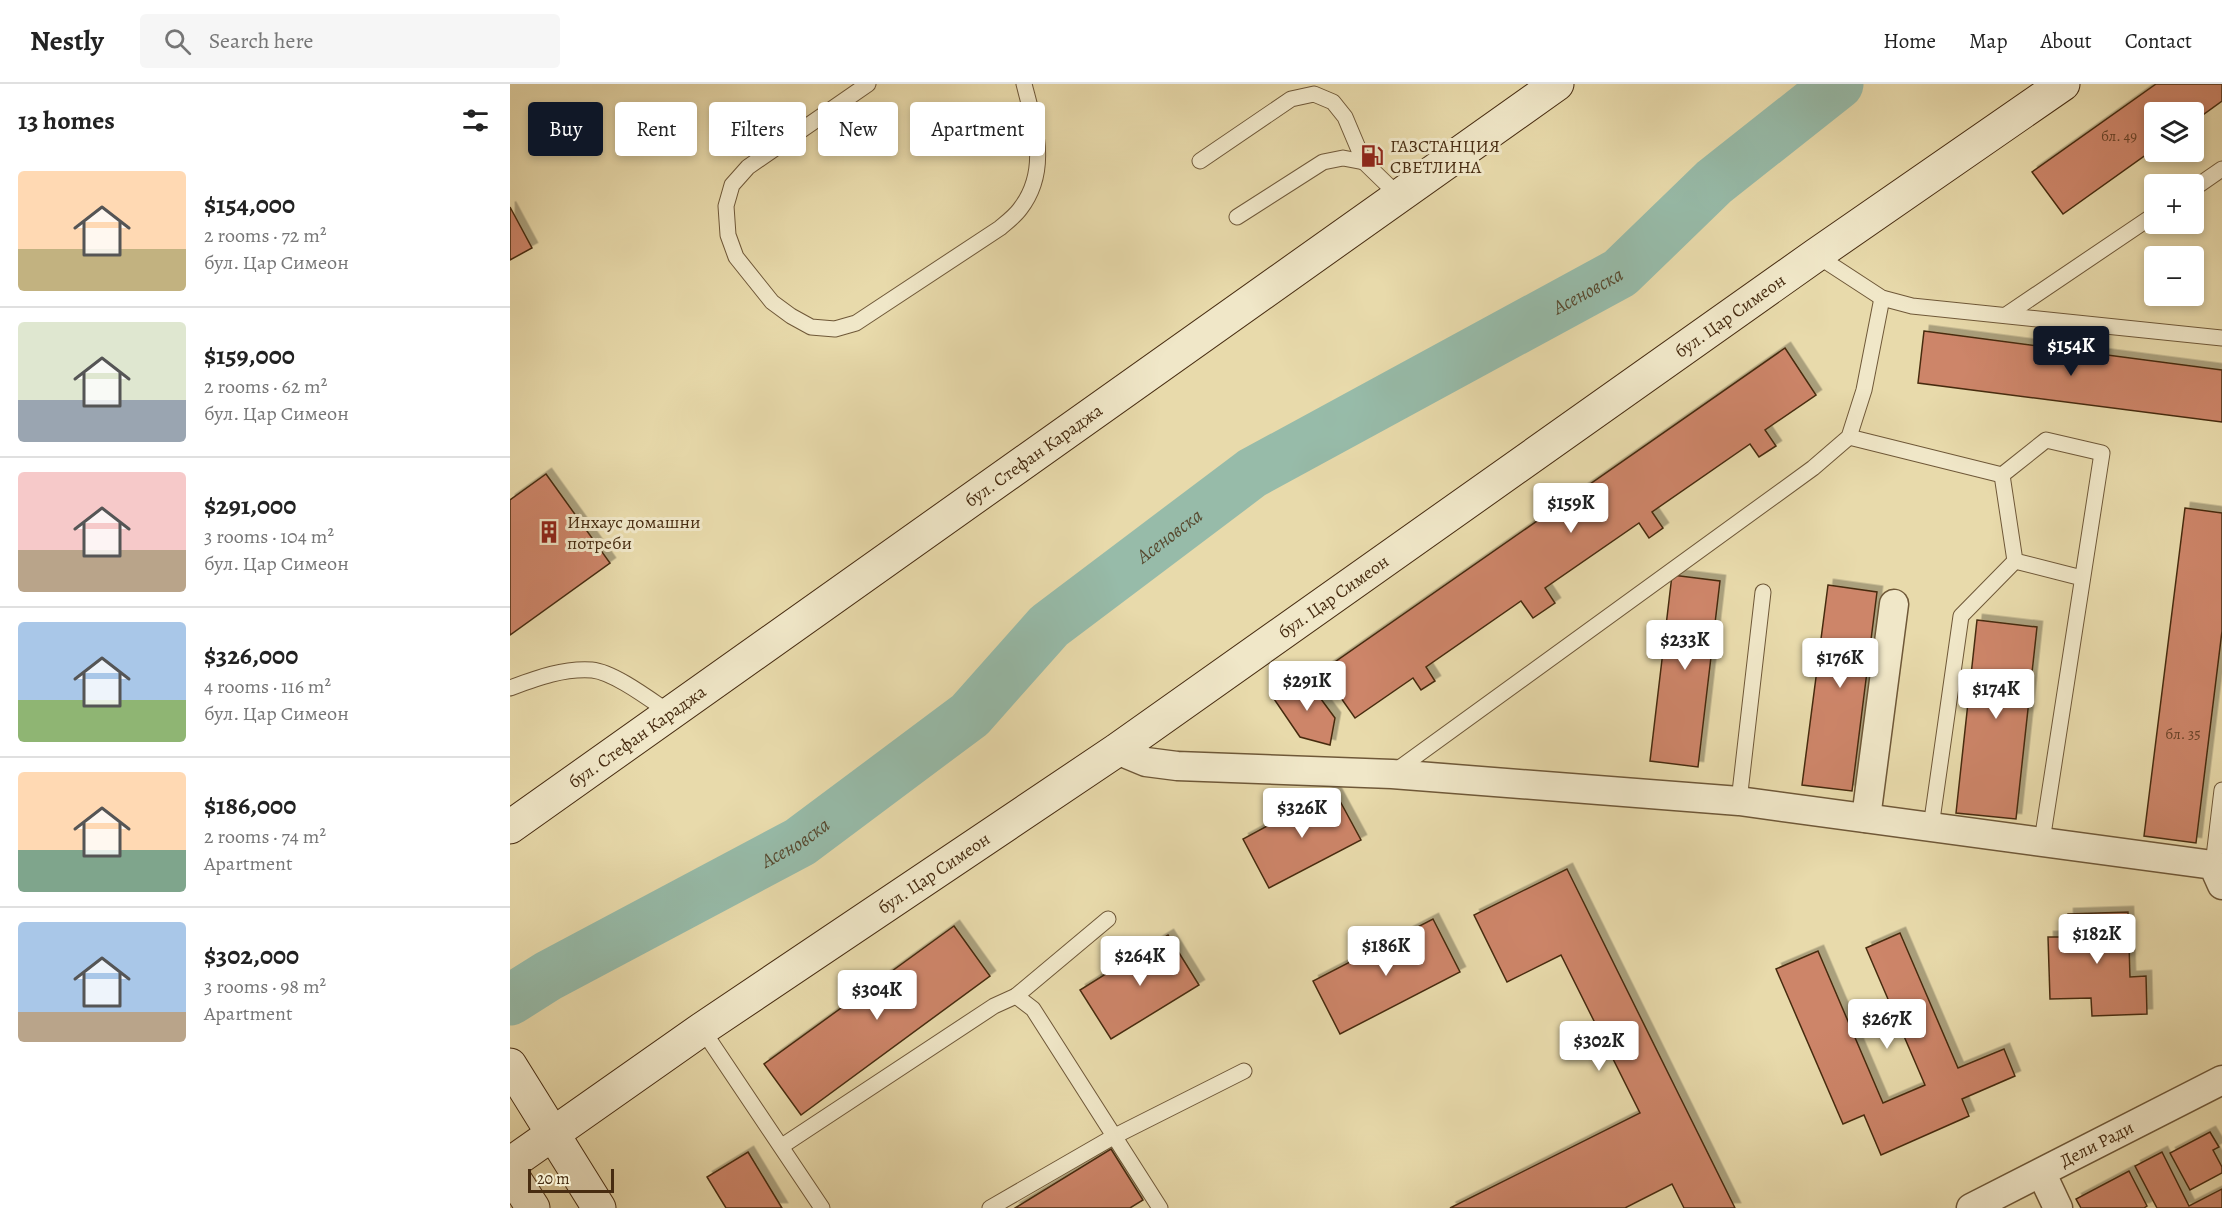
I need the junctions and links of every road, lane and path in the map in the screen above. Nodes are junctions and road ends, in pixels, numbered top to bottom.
1 (868, 84) edge
2 (1024, 84) edge
3 (1557, 84) edge
4 (2063, 84) edge
5 (1200, 161) dead end
6 (1364, 162) junction
7 (2222, 169) edge
8 (2204, 181) edge
9 (1399, 196) junction
10 (1237, 218) dead end
11 (2144, 222) edge
12 (1816, 255) junction
13 (1881, 298) junction
14 (2006, 315) junction
15 (2222, 338) edge
16 (1848, 437) junction
17 (2002, 475) junction
18 (2015, 561) junction
19 (2082, 578) junction
20 (1763, 592) dead end
21 (1894, 604) dead end
22 (510, 688) edge
23 (670, 714) junction
24 (1117, 750) junction
25 (1392, 774) junction
26 (2222, 790) edge
27 (1739, 801) junction
28 (1866, 818) junction
29 (510, 827) edge
30 (1931, 827) junction
31 (2042, 841) junction
32 (2217, 875) edge
33 (1108, 920) dead end
34 (1016, 996) junction
35 (702, 1029) junction
36 (510, 1065) edge
37 (1244, 1071) dead end
38 (2222, 1080) edge
39 (553, 1134) junction
40 (1113, 1137) junction
41 (782, 1146) junction
42 (510, 1164) edge
43 (510, 1172) edge
44 (2042, 1174) junction
45 (533, 1208) edge
46 (599, 1208) edge
47 (822, 1208) edge
48 (990, 1208) edge
49 (1160, 1208) edge
50 (1971, 1208) edge
51 (2058, 1208) edge

1 - 2 lane
3 - 9 main road, бул. Стефан Караджа
4 - 12 main road, бул. Цар Симеон
5 - 6 lane
6 - 9 lane
6 - 10 lane
7 - 8 lane
9 - 23 main road, бул. Стефан Караджа
11 - 14 lane
12 - 13 lane
12 - 24 main road, бул. Цар Симеон
13 - 14 lane
13 - 16 lane
14 - 15 lane
16 - 17 lane
16 - 25 lane
17 - 18 lane
17 - 19 lane
18 - 19 lane
18 - 30 lane
19 - 31 lane
20 - 27 lane
21 - 28 street
22 - 23 lane
23 - 29 main road, бул. Стефан Караджа
24 - 25 street
24 - 35 main road, бул. Цар Симеон
25 - 27 street
26 - 32 lane
27 - 28 street
28 - 30 street
30 - 31 street
31 - 32 street
33 - 34 lane
34 - 40 lane
34 - 41 lane
35 - 39 main road, бул. Цар Симеон
35 - 41 lane
36 - 39 main road
37 - 40 lane
38 - 44 street, Дели Ради
39 - 42 main road, бул. Цар Симеон
39 - 46 main road
40 - 48 lane
40 - 49 lane
41 - 47 lane
43 - 45 main road
44 - 50 street, Дели Ради
44 - 51 street

